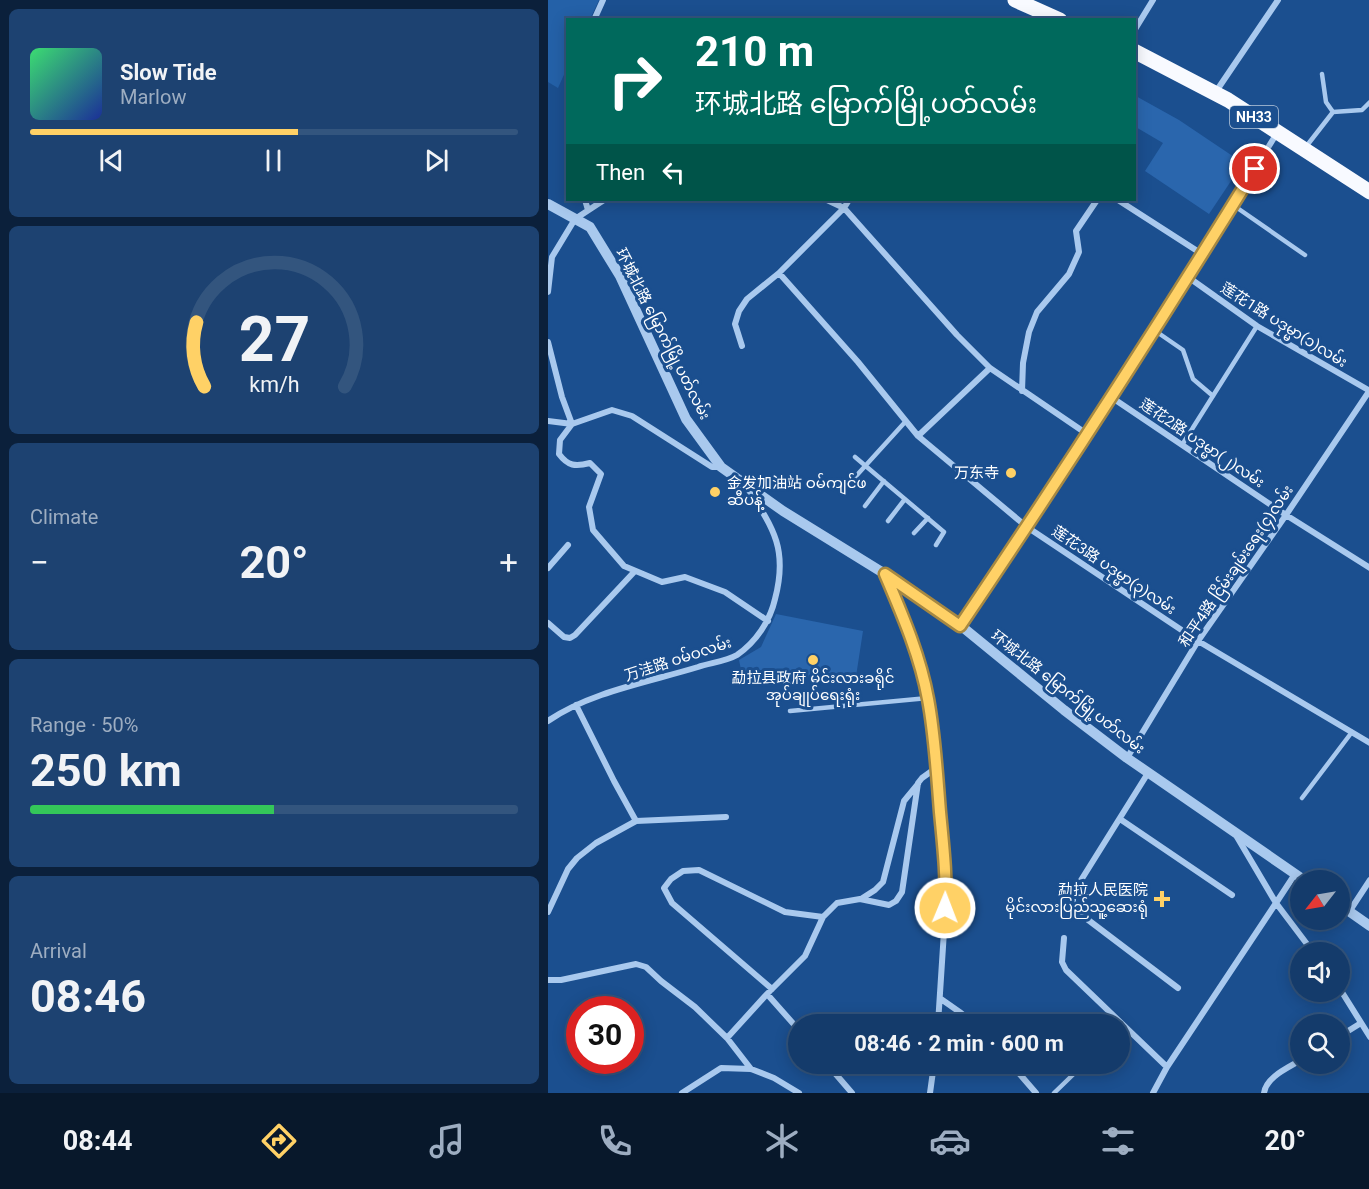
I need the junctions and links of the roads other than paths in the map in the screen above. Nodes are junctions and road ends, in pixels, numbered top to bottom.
1 (603, 0) edge
2 (1015, 0) edge
3 (1152, 0) edge
4 (1277, 0) edge
5 (595, 18) edge
6 (1056, 18) edge
7 (1136, 28) edge
8 (1136, 52) edge
9 (1322, 74) dead end
10 (1215, 93) junction
11 (1370, 102) edge
12 (1333, 112) junction
13 (1277, 133) junction
14 (1304, 150) junction
15 (1370, 192) edge
16 (585, 201) edge
17 (602, 201) edge
18 (829, 201) edge
19 (848, 201) edge
20 (1096, 201) edge
21 (1120, 201) edge
22 (548, 204) edge
23 (1233, 205) junction
24 (844, 208) junction
25 (588, 210) junction
26 (575, 219) junction
27 (1202, 254) junction
28 (1305, 255) dead end
29 (779, 273) junction
30 (1188, 277) junction
31 (548, 292) edge
32 (1258, 326) junction
33 (1154, 330) junction
34 (548, 342) edge
35 (742, 346) dead end
36 (990, 368) junction
37 (1369, 390) edge
38 (1022, 391) junction
39 (1213, 396) junction
40 (1111, 397) junction
41 (906, 421) junction
42 (548, 422) edge
43 (572, 424) junction
44 (1087, 434) junction
45 (918, 436) junction
46 (1182, 445) junction
47 (855, 457) dead end
48 (865, 465) junction
49 (721, 467) junction
50 (884, 481) junction
51 (745, 483) junction
52 (847, 486) dead end
53 (905, 499) junction
54 (865, 506) dead end
55 (1286, 515) junction
56 (928, 518) junction
57 (888, 521) dead end
58 (1027, 527) junction
59 (914, 533) dead end
60 (568, 545) dead end
61 (936, 545) dead end
62 (548, 568) edge
63 (1370, 568) edge
64 (635, 571) junction
65 (885, 574) junction
66 (768, 621) junction
67 (548, 623) edge
68 (960, 626) junction
69 (1198, 641) junction
70 (928, 698) junction
71 (576, 705) junction
72 (790, 711) dead end
73 (548, 721) edge
74 (1352, 732) junction
75 (1370, 743) edge
76 (1127, 758) junction
77 (936, 768) junction
78 (1148, 773) junction
79 (918, 783) junction
80 (1302, 798) dead end
81 (726, 817) dead end
82 (1120, 819) junction
83 (636, 821) junction
84 (1235, 833) junction
85 (1290, 871) edge
86 (1370, 880) edge
87 (1290, 887) edge
88 (1232, 895) dead end
89 (860, 899) junction
90 (1350, 902) edge
91 (1276, 903) junction
92 (548, 912) edge
93 (1350, 912) edge
94 (823, 917) junction
95 (1370, 926) edge
96 (1064, 938) dead end
97 (1305, 942) edge
98 (548, 980) edge
99 (1178, 988) dead end
100 (770, 991) junction
101 (941, 999) junction
102 (1348, 1002) edge
103 (939, 1014) edge
104 (962, 1014) edge
105 (788, 1015) edge
106 (1361, 1023) junction
107 (1350, 1030) edge
108 (1370, 1037) edge
109 (728, 1038) junction
110 (1167, 1067) junction
111 (1290, 1067) edge
112 (751, 1069) junction
113 (836, 1074) edge
114 (933, 1074) edge
115 (1020, 1074) edge
116 (1074, 1074) edge
117 (682, 1093) edge
118 (798, 1093) edge
119 (852, 1093) edge
120 (930, 1093) edge
121 (1036, 1093) edge
122 (1054, 1093) edge
123 (1153, 1093) edge
124 (1264, 1093) edge

1 - 5 street
2 - 6 highway
3 - 7 street
4 - 10 street
8 - 10 highway, NH33
9 - 12 lane
10 - 13 highway, NH33
11 - 12 lane
12 - 14 lane
13 - 14 highway, NH33
13 - 23 street
14 - 15 highway, NH33
16 - 25 street
17 - 25 street
18 - 24 street
19 - 24 street
20 - 38 street
21 - 27 street
22 - 26 street, 环城北路 မြောက်မြို့ပတ်လမ်း
23 - 27 street
23 - 28 lane
24 - 29 street
24 - 36 street
25 - 26 street
26 - 31 street
26 - 49 street, 环城北路 မြောက်မြို့ပတ်လမ်း
27 - 30 street
29 - 35 street
29 - 41 street, 莲花3路 ပဒုမ္မာ(၃)လမ်း
30 - 32 street, 莲花1路 ပဒုမ္မာ(၁)လမ်း
30 - 33 street
32 - 37 street, 莲花1路 ပဒုမ္မာ(၁)လမ်း
32 - 39 lane
33 - 39 lane
33 - 40 street
34 - 43 street
36 - 38 street
36 - 45 street
37 - 55 street, 和平4路 ငြိမ်းချမ်းရေး(၄)လမ်း
38 - 44 street
39 - 46 lane
40 - 44 street
40 - 46 street, 莲花2路 ပဒုမ္မာ(၂)လမ်း
41 - 45 street, 莲花3路 ပဒုမ္မာ(၃)လမ်း
41 - 48 lane
42 - 43 street
43 - 49 street
43 - 64 street
44 - 58 street
45 - 58 street, 莲花3路 ပဒုမ္မာ(၃)လမ်း
46 - 55 street, 莲花2路 ပဒုမ္မာ(၂)လမ်း
47 - 48 lane
48 - 50 lane
48 - 52 lane
49 - 51 street, 环城北路 မြောက်မြို့ပတ်လမ်း
50 - 53 lane
50 - 54 lane
51 - 65 street, 环城北路 မြောက်မြို့ပတ်လမ်း
51 - 66 street, 万洼路 ဝမ်ဝလမ်း
53 - 56 lane
53 - 57 lane
55 - 63 street, 莲花2路 ပဒုမ္မာ(၂)လမ်း
55 - 69 street, 和平4路 ငြိမ်းချမ်းရေး(၄)လမ်း
56 - 59 lane
56 - 61 lane
58 - 68 street
58 - 69 street, 莲花3路 ပဒုမ္မာ(၃)လမ်း
60 - 62 street
64 - 66 street
64 - 67 street
65 - 68 street, 环城北路 မြောက်မြို့ပတ်လမ်း
65 - 70 street
66 - 71 street, 万洼路 ဝမ်ဝလမ်း
68 - 76 street, 环城北路 မြောက်မြို့ပတ်လမ်း
69 - 74 street, 莲花3路 ပဒုမ္မာ(၃)လမ်း
69 - 76 street, 和平4路 ငြိမ်းချမ်းရေး(၄)လမ်း
70 - 72 lane
70 - 77 street
71 - 73 street, 万洼路 ဝမ်ဝလမ်း
71 - 83 street
74 - 75 street, 莲花3路 ပဒုမ္မာ(၃)လမ်း
74 - 80 lane
76 - 78 street, 环城北路 မြောက်မြို့ပတ်လမ်း
77 - 79 street
77 - 101 street
78 - 82 street
78 - 84 street, 环城北路 မြောက်မြို့ပတ်လမ်း
79 - 89 street
79 - 89 street
81 - 83 street
82 - 88 street
82 - 99 street
83 - 92 street
84 - 85 street, 环城北路 မြောက်မြို့ပတ်လမ်း
84 - 91 street
86 - 90 street
87 - 91 street
89 - 94 street
91 - 97 street
91 - 110 street
93 - 95 street
94 - 100 street
94 - 100 street
96 - 110 street
98 - 109 street
100 - 105 street
100 - 109 street
101 - 103 street
101 - 104 street
102 - 106 street
106 - 107 street
106 - 108 street
109 - 112 street
110 - 123 street
111 - 124 street
112 - 117 street
112 - 118 street
113 - 119 street
114 - 120 street
115 - 121 street
116 - 122 lane

